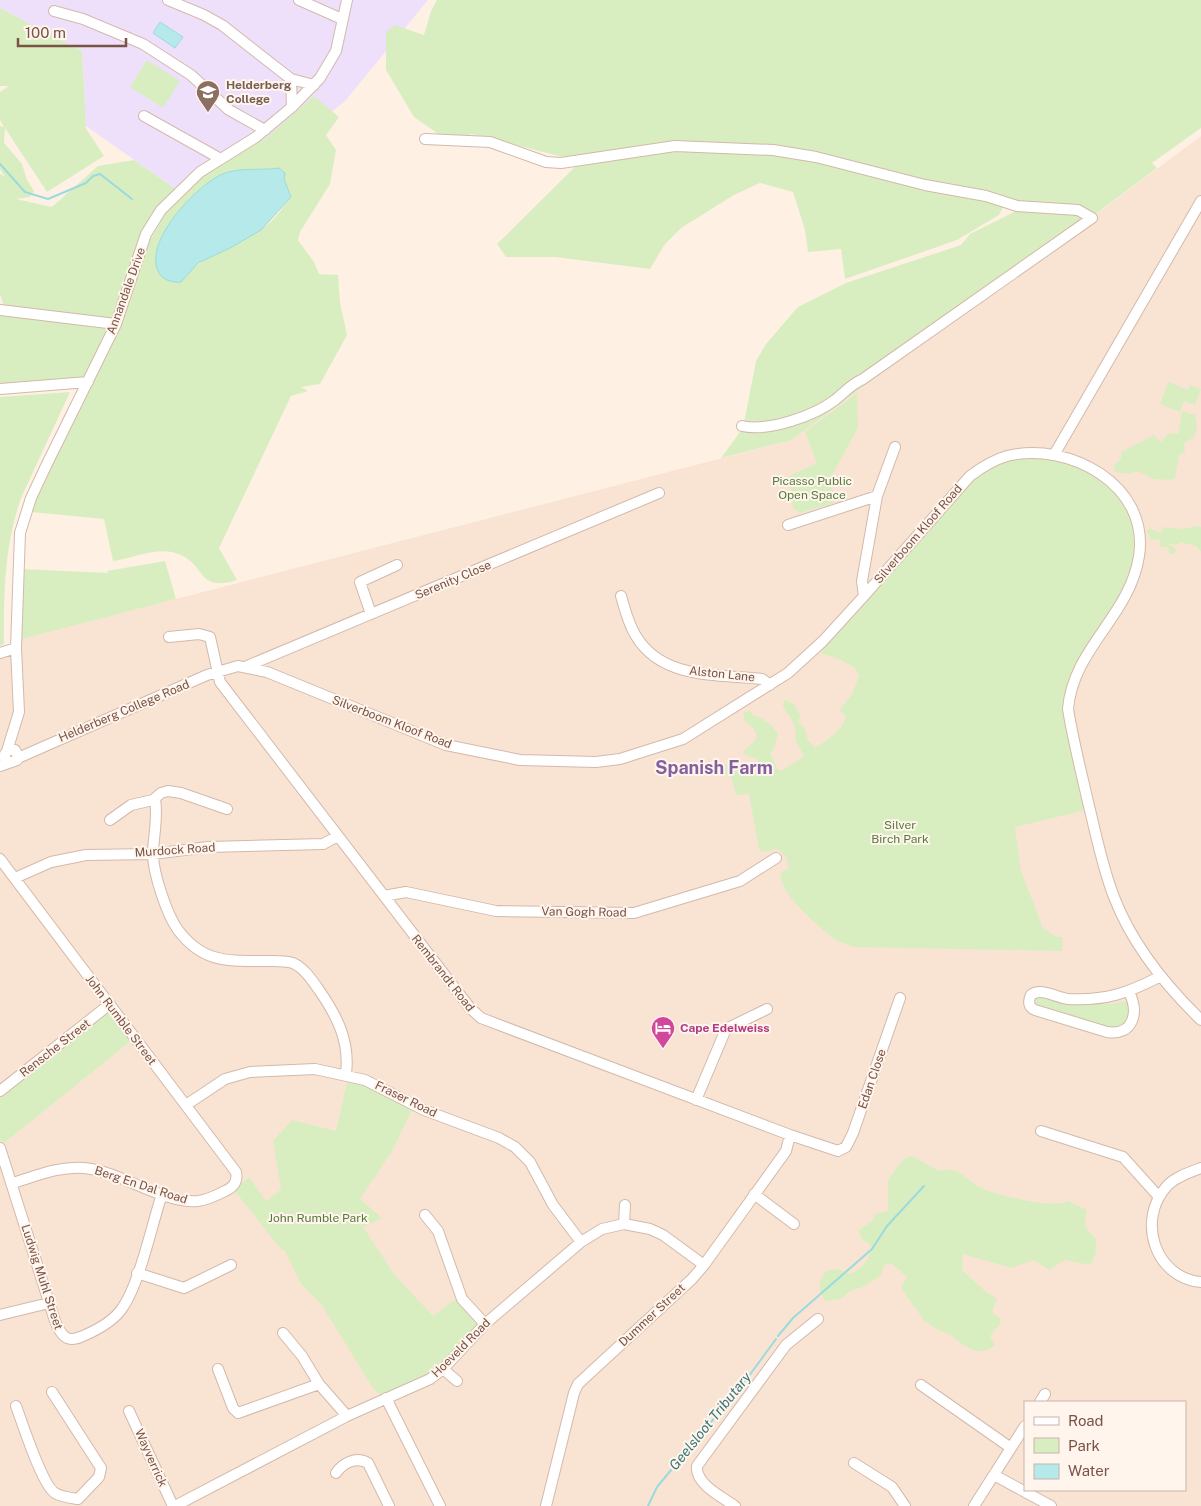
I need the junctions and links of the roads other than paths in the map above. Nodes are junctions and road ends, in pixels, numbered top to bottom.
1 (168, 0) edge
2 (298, 0) edge
3 (348, 0) edge
4 (54, 11) dead end
5 (342, 20) junction
6 (291, 79) junction
7 (314, 85) junction
8 (292, 106) junction
9 (144, 116) dead end
10 (265, 130) junction
11 (425, 140) dead end
12 (219, 158) junction
13 (1201, 201) edge
14 (0, 298) edge
15 (2, 310) edge
16 (116, 324) junction
17 (88, 382) junction
18 (0, 389) edge
19 (742, 426) dead end
20 (895, 447) dead end
21 (1054, 456) junction
22 (659, 493) dead end
23 (877, 496) junction
24 (788, 525) dead end
25 (397, 565) dead end
26 (621, 596) dead end
27 (864, 596) junction
28 (371, 614) junction
29 (169, 637) dead end
30 (16, 648) junction
31 (0, 653) edge
32 (246, 667) junction
33 (217, 672) junction
34 (770, 686) junction
35 (8, 757) edge
36 (150, 800) junction
37 (227, 809) dead end
38 (110, 820) dead end
39 (338, 836) junction
40 (153, 854) junction
41 (776, 858) dead end
42 (0, 859) edge
43 (14, 878) junction
44 (384, 896) junction
45 (1161, 976) junction
46 (1129, 992) junction
47 (900, 998) dead end
48 (110, 1004) junction
49 (767, 1009) dead end
50 (1201, 1020) edge
51 (346, 1074) junction
52 (0, 1090) edge
53 (696, 1100) junction
54 (186, 1105) junction
55 (1041, 1131) dead end
56 (790, 1135) junction
57 (0, 1148) edge
58 (836, 1151) joint
59 (1201, 1168) edge
60 (236, 1182) joint
61 (13, 1183) junction
62 (162, 1194) junction
63 (754, 1194) junction
64 (1159, 1196) junction
65 (625, 1205) dead end
66 (425, 1215) dead end
67 (624, 1224) junction
68 (794, 1224) dead end
69 (581, 1242) junction
70 (231, 1265) dead end
71 (704, 1265) junction
72 (137, 1274) junction
73 (1201, 1282) edge
74 (49, 1303) junction
75 (0, 1315) edge
76 (818, 1319) dead end
77 (485, 1324) junction
78 (283, 1333) dead end
79 (443, 1369) junction
80 (218, 1370) dead end
81 (457, 1381) dead end
82 (319, 1384) junction
83 (922, 1385) dead end
84 (52, 1392) dead end
85 (386, 1398) junction
86 (16, 1406) dead end
87 (129, 1411) dead end
88 (348, 1416) junction
89 (1024, 1428) edge
90 (1011, 1448) junction
91 (854, 1463) dead end
92 (336, 1474) dead end
93 (994, 1475) junction
94 (79, 1503) edge
95 (174, 1506) edge
96 (389, 1506) edge
97 (440, 1506) edge
98 (546, 1506) edge
99 (735, 1506) edge
100 (905, 1506) edge
101 (974, 1506) edge
102 (1051, 1506) edge

1 - 6 street
2 - 5 street
3 - 5 street, Annandale Drive
4 - 10 street
5 - 7 street, Annandale Drive
6 - 7 street
6 - 8 street
7 - 8 street, Annandale Drive
8 - 10 street, Annandale Drive
9 - 12 street
10 - 12 street, Annandale Drive
11 - 19 street
12 - 16 street, Annandale Drive
13 - 21 street
14 - 15 street
15 - 16 street
16 - 17 street, Annandale Drive
17 - 18 street
17 - 30 street, Annandale Drive
20 - 23 street
21 - 27 street, Silverboom Kloof Road
21 - 45 street, Silverboom Kloof Road
22 - 28 street, Serenity Close
23 - 24 street
23 - 27 street
25 - 28 street
26 - 34 street, Alston Lane
27 - 34 street, Silverboom Kloof Road
28 - 32 street, Serenity Close
29 - 33 street, Rembrandt Road
30 - 31 street
30 - 35 street, Annandale Drive
32 - 33 street, Silverboom Kloof Road
32 - 34 street, Silverboom Kloof Road
33 - 35 street, Helderberg College Road
33 - 39 street, Rembrandt Road
36 - 37 street
36 - 38 street
36 - 40 street
39 - 40 street, Murdock Road
39 - 44 street, Rembrandt Road
40 - 43 street, Murdock Road
40 - 51 street
41 - 44 street, Van Gogh Road
42 - 43 street, John Rumble Street
43 - 48 street, John Rumble Street
44 - 53 street, Rembrandt Road
45 - 46 street
45 - 50 street, Silverboom Kloof Road
46 - 46 street
47 - 58 street, Edan Close
48 - 52 street, Rensche Street
48 - 54 street, John Rumble Street
49 - 53 street
51 - 54 street, Fraser Road
51 - 69 street, Fraser Road
53 - 56 street, Rembrandt Road
54 - 60 street, John Rumble Street
55 - 64 street
56 - 58 street, Rembrandt Road
56 - 63 street, Dummer Street
57 - 61 street, Ludwig Muhl Street
59 - 64 street
60 - 62 street, Berg En Dal Road
61 - 62 street, Berg En Dal Road
61 - 74 street, Ludwig Muhl Street
62 - 72 street, Ludwig Muhl Street
63 - 68 street
63 - 71 street, Dummer Street
64 - 73 street
65 - 67 street
66 - 77 street
67 - 69 street, Hoeveld Road
67 - 71 street, Hoeveld Road
69 - 77 street, Hoeveld Road
70 - 72 street
71 - 98 street, Dummer Street
72 - 74 street, Ludwig Muhl Street
74 - 75 street
76 - 99 street
77 - 79 street, Hoeveld Road
78 - 82 street
79 - 81 street
79 - 85 street, Hoeveld Road
80 - 82 street
82 - 88 street
83 - 90 street
84 - 94 street
85 - 88 street, Hoeveld Road
85 - 97 street
86 - 94 street
87 - 95 street, Wayverrick
88 - 95 street, Hoeveld Road
89 - 90 street
90 - 93 street
91 - 100 street
92 - 96 street
93 - 101 street
93 - 102 street

